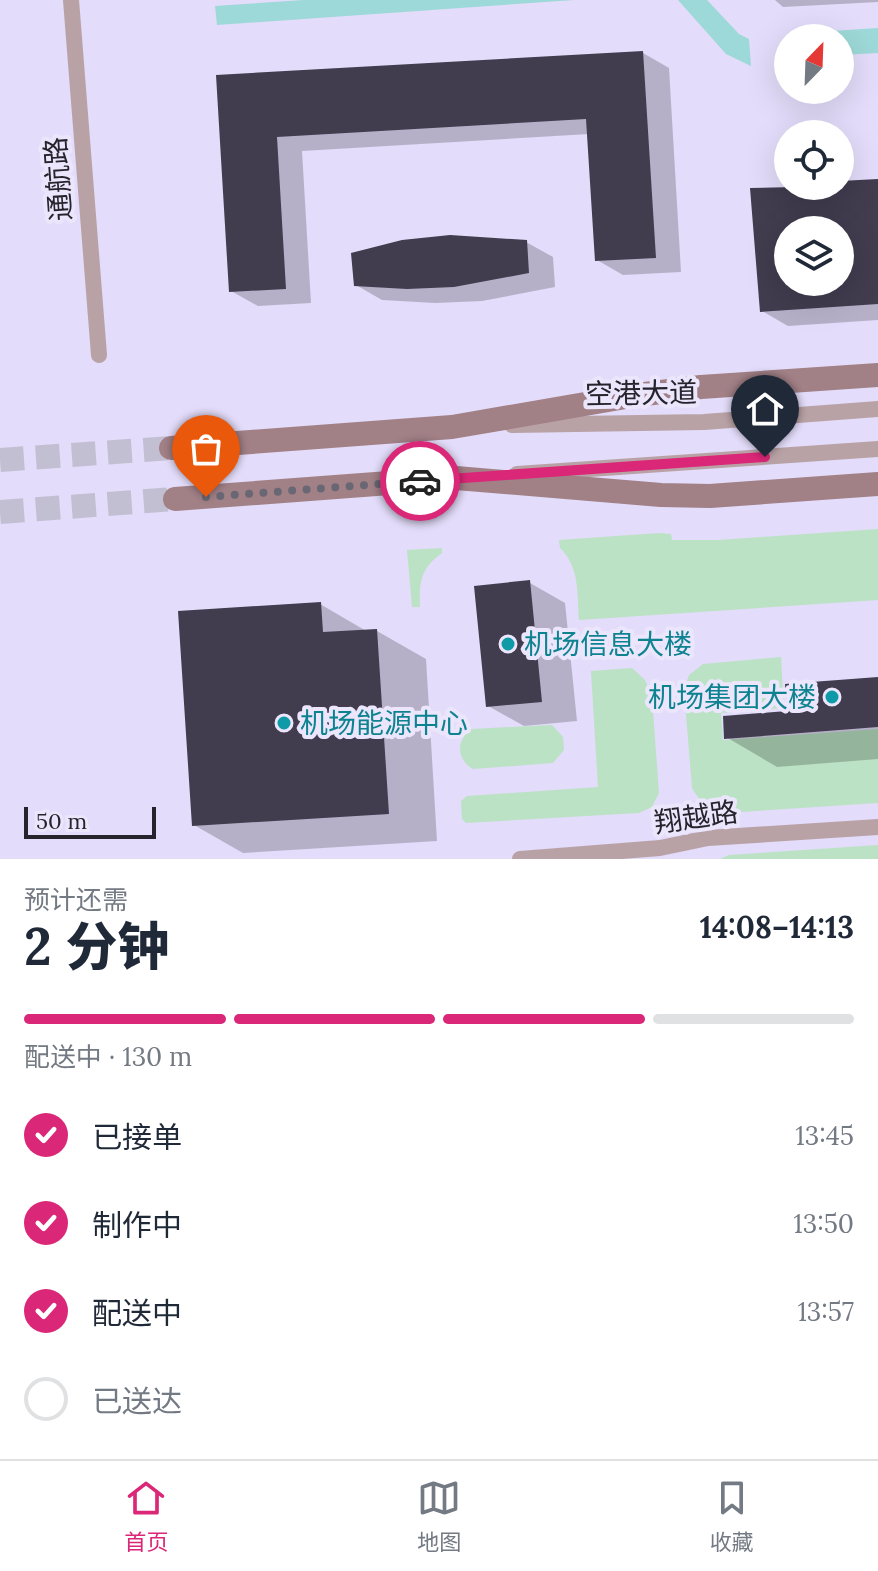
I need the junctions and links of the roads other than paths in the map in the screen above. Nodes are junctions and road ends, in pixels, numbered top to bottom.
1 (71, 0) edge
2 (99, 355) dead end
3 (878, 375) edge
4 (878, 409) edge
5 (452, 427) junction
6 (171, 448) tunnel mouth
7 (878, 449) edge
8 (456, 478) junction
9 (878, 484) edge
10 (175, 499) tunnel mouth
11 (878, 827) edge
12 (680, 852) edge
13 (520, 859) edge

1 - 2 street, 通航路
3 - 5 main road, 空港大道
4 - 5 street, 空港大道
5 - 6 main road, 空港大道
7 - 8 street
8 - 9 main road
8 - 10 main road
11 - 12 street, 翔越路
12 - 13 street, 翔越路

